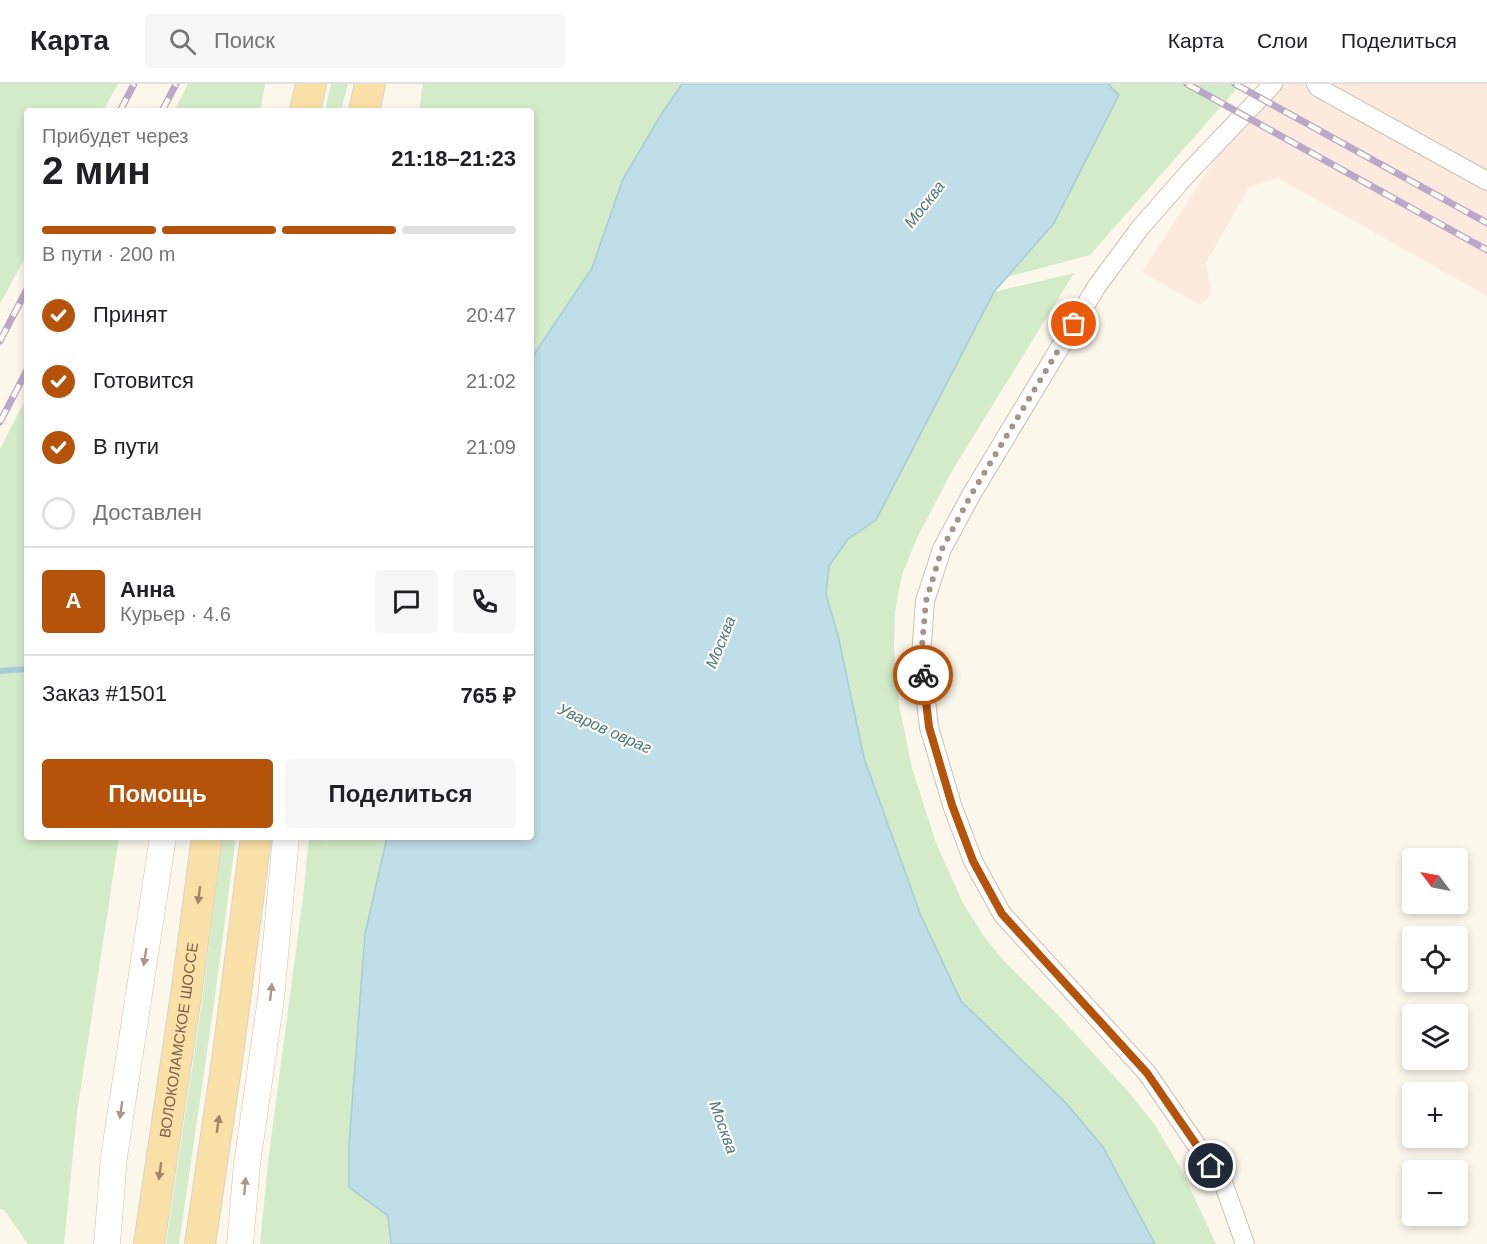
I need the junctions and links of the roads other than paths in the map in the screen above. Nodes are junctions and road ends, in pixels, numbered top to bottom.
1 (300, 84) edge
2 (311, 84) edge
3 (370, 84) edge
4 (1273, 84) edge
5 (1316, 84) edge
6 (292, 108) edge
7 (306, 108) edge
8 (365, 108) edge
9 (1487, 181) edge
10 (164, 840) edge
11 (207, 840) edge
12 (256, 840) edge
13 (286, 840) edge
14 (107, 1244) edge
15 (149, 1244) edge
16 (200, 1244) edge
17 (240, 1244) edge
18 (1245, 1244) edge

1 - 6 main road
2 - 7 main road
3 - 8 main road
4 - 18 street
5 - 9 street
10 -> 14 main road
11 -> 15 main road, ВОЛОКОЛАМСКОЕ ШОССЕ
16 -> 12 main road
17 -> 13 main road

